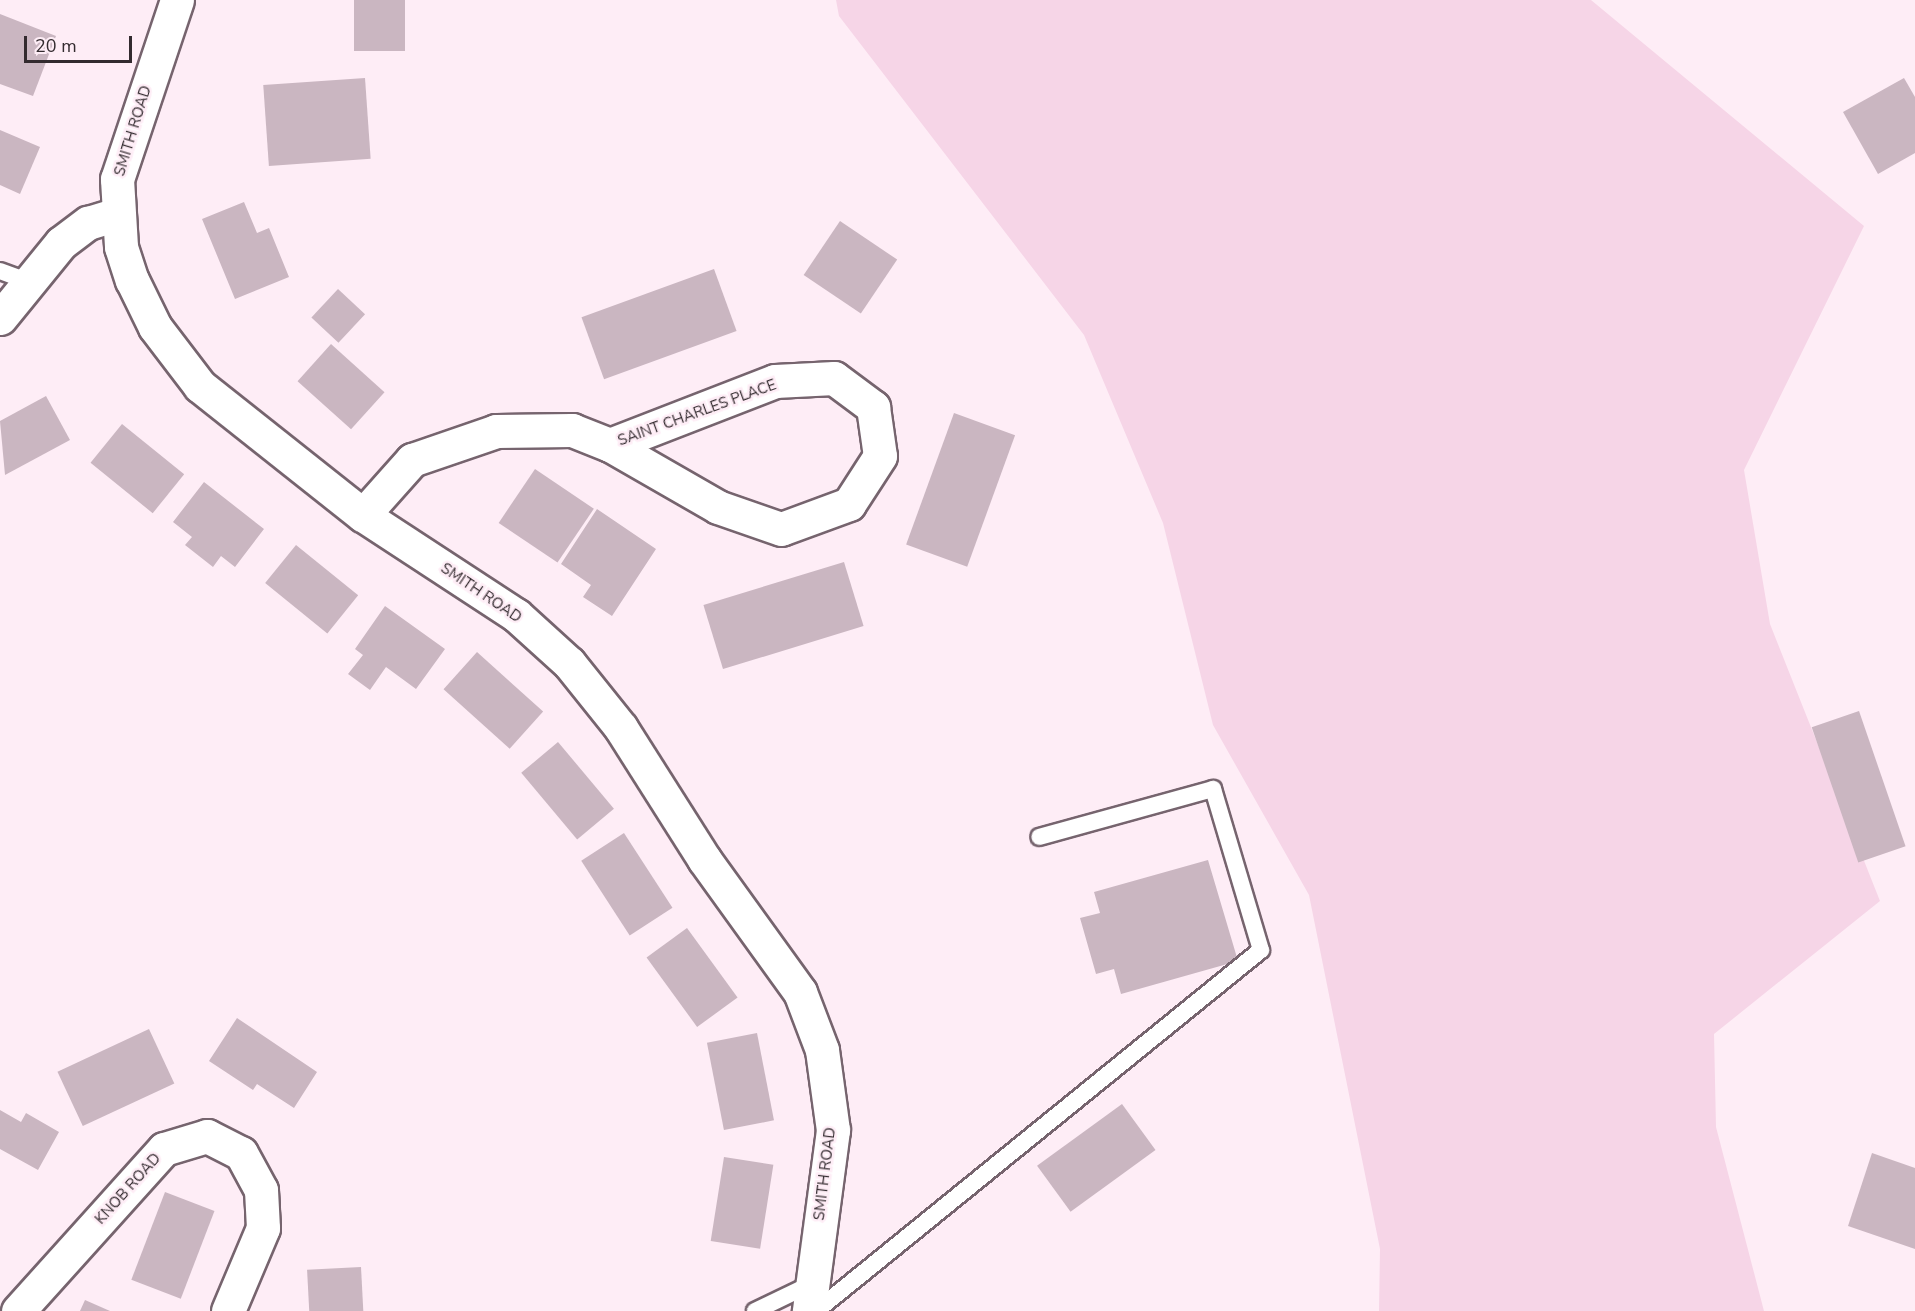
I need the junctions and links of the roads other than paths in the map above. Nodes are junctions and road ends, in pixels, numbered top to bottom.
1 (177, 0) edge
2 (117, 214) junction
3 (15, 277) edge
4 (0, 318) edge
5 (610, 445) junction
6 (363, 515) junction
7 (1038, 837) dead end
8 (812, 1302) edge
9 (18, 1311) edge
10 (228, 1311) edge
11 (755, 1311) edge

1 - 2 street, SMITH ROAD
2 - 3 street
2 - 6 street, SMITH ROAD
3 - 4 street
5 - 5 street, SAINT CHARLES PLACE
5 - 6 street, SAINT CHARLES PLACE
6 - 8 street, SMITH ROAD
7 - 8 lane
8 - 11 lane
9 - 10 street, KNOB ROAD

